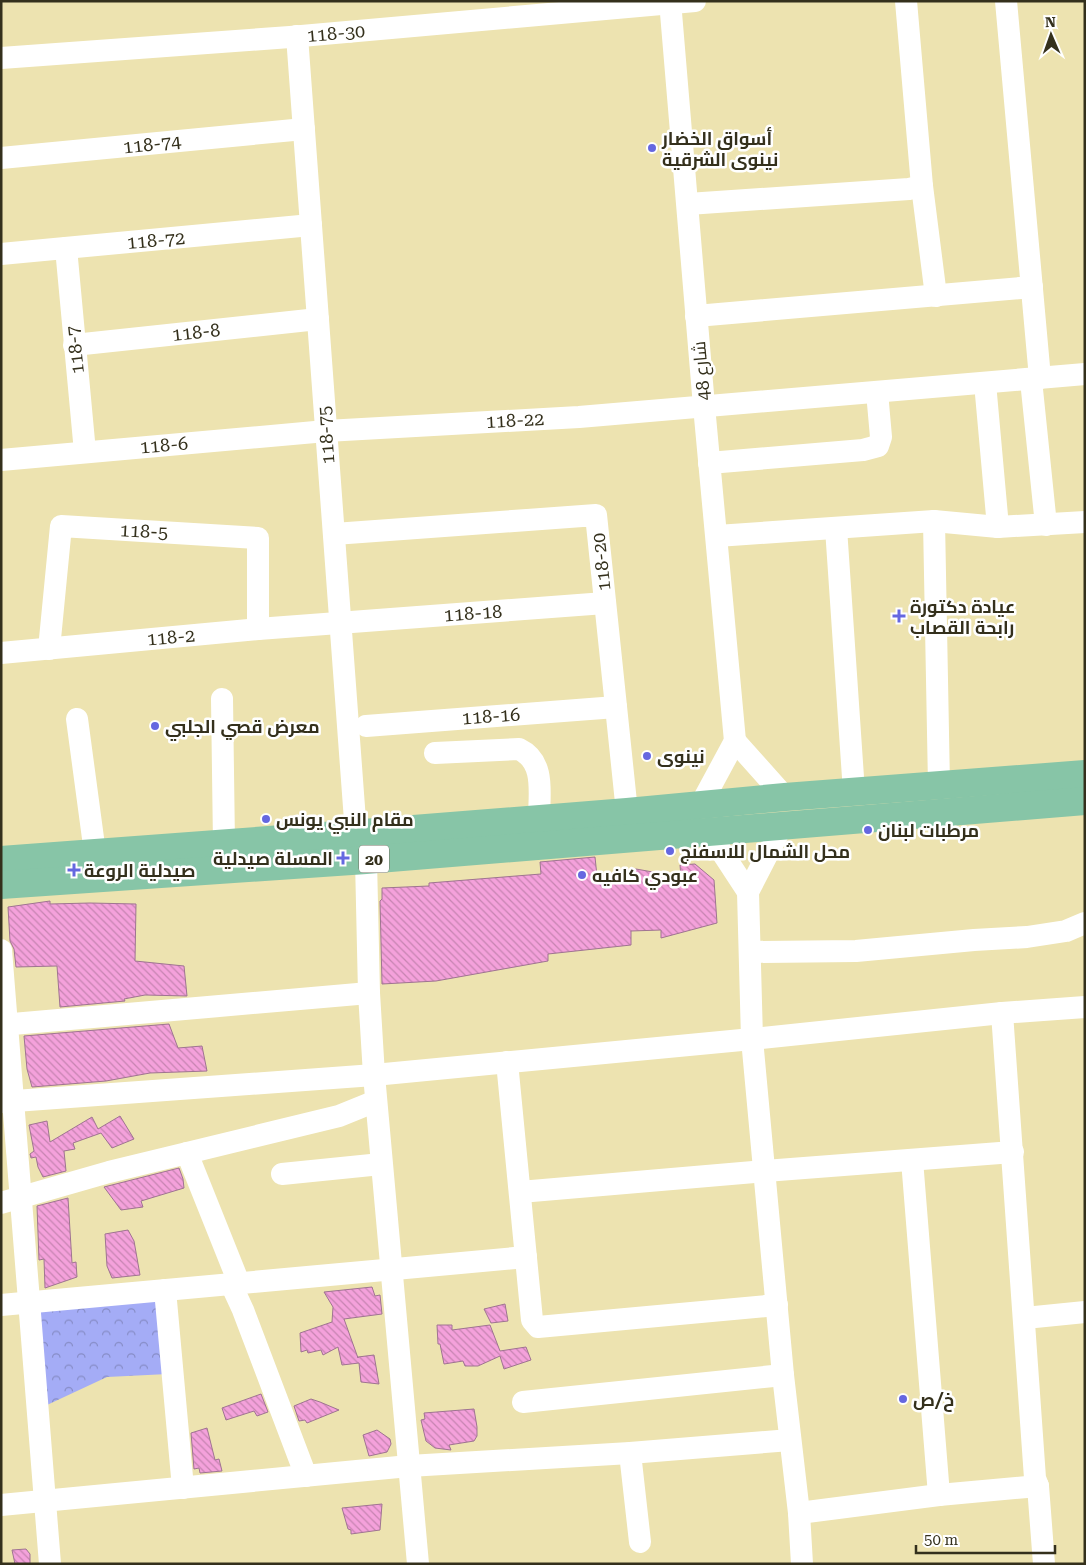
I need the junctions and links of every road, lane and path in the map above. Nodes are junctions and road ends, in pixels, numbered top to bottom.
1 (695, 1) edge
2 (906, 1) edge
3 (1006, 1) edge
4 (670, 2) edge
5 (528, 8) edge
6 (297, 36) junction
7 (1, 58) edge
8 (304, 129) junction
9 (1, 158) edge
10 (922, 186) junction
11 (688, 204) junction
12 (311, 225) junction
13 (66, 248) junction
14 (1, 254) edge
15 (1032, 288) junction
16 (936, 296) junction
17 (696, 316) junction
18 (318, 319) junction
19 (74, 345) junction
20 (1085, 374) edge
21 (1035, 379) junction
22 (985, 383) junction
23 (877, 392) junction
24 (704, 406) junction
25 (326, 431) junction
26 (86, 452) junction
27 (1, 460) edge
28 (709, 463) junction
29 (934, 521) junction
30 (1085, 522) edge
31 (1046, 524) junction
32 (836, 528) junction
33 (998, 528) junction
34 (334, 534) junction
35 (717, 536) junction
36 (605, 603) junction
37 (340, 622) junction
38 (258, 629) junction
39 (49, 649) junction
40 (1, 653) edge
41 (222, 699) dead end
42 (616, 707) junction
43 (77, 719) dead end
44 (366, 726) dead end
45 (735, 741) junction
46 (435, 753) dead end
47 (1085, 774) edge
48 (939, 785) junction
49 (854, 792) junction
50 (785, 797) junction
51 (1085, 800) edge
52 (701, 804) junction
53 (627, 812) junction
54 (539, 819) junction
55 (783, 824) junction
56 (708, 831) junction
57 (356, 834) junction
58 (224, 844) junction
59 (95, 853) junction
60 (1, 860) edge
61 (366, 860) junction
62 (1, 885) edge
63 (748, 892) junction
64 (1085, 923) edge
65 (1, 950) edge
66 (750, 952) junction
67 (369, 993) junction
68 (1085, 1007) edge
69 (1002, 1014) junction
70 (4, 1025) edge
71 (752, 1039) junction
72 (507, 1062) junction
73 (374, 1075) junction
74 (7, 1101) edge
75 (376, 1101) junction
76 (1013, 1152) junction
77 (187, 1153) junction
78 (912, 1160) junction
79 (381, 1164) junction
80 (765, 1171) junction
81 (282, 1174) dead end
82 (520, 1192) junction
83 (11, 1200) edge
84 (526, 1256) junction
85 (390, 1269) junction
86 (235, 1284) junction
87 (165, 1290) junction
88 (29, 1303) junction
89 (776, 1305) junction
90 (1, 1306) edge
91 (1085, 1312) edge
92 (1025, 1318) junction
93 (783, 1375) junction
94 (523, 1402) dead end
95 (790, 1440) junction
96 (630, 1454) junction
97 (409, 1466) junction
98 (306, 1476) junction
99 (1038, 1486) junction
100 (183, 1488) junction
101 (940, 1495) junction
102 (45, 1501) junction
103 (1, 1505) edge
104 (799, 1513) junction
105 (640, 1542) dead end
106 (50, 1564) edge
107 (418, 1564) edge
108 (802, 1564) edge
109 (1044, 1564) edge

1 - 4 street, 118-30
2 - 10 street
3 - 15 street
4 - 5 street, 118-30
4 - 11 street, شارع 48
5 - 6 street, 118-30
6 - 7 street, 118-30
6 - 8 street, 118-75
8 - 9 street, 118-74
8 - 12 street, 118-75
10 - 11 street
10 - 16 street
11 - 17 street, شارع 48
12 - 13 street, 118-72
12 - 18 street, 118-75
13 - 14 street, 118-72
13 - 19 street, 118-7
15 - 16 street
15 - 21 street
16 - 17 street
17 - 24 street, شارع 48
18 - 19 street, 118-8
18 - 25 street, 118-75
19 - 26 street, 118-7
20 - 21 street, 118-22
21 - 22 street, 118-22
21 - 31 street
22 - 23 street, 118-22
22 - 33 street
23 - 24 street, 118-22
23 - 28 street
24 - 25 street, 118-22
24 - 28 street, شارع 48
25 - 26 street, 118-6
25 - 34 street, 118-75
26 - 27 street, 118-6
28 - 35 street, شارع 48
29 - 32 street
29 - 33 street
29 - 48 street
30 - 31 street
31 - 33 street
32 - 35 street
32 - 49 street
34 - 36 street, 118-20
34 - 37 street, 118-75
35 - 45 street, شارع 48
36 - 37 street, 118-18
36 - 42 street, 118-20
37 - 38 street, 118-2
37 - 57 street, 118-75
38 - 39 street, 118-2
38 - 39 street, 118-5
39 - 40 street, 118-2
41 - 58 street
42 - 44 street, 118-16
42 - 53 street, 118-20
43 - 59 street
45 - 50 street
45 - 52 street
46 - 54 street
47 - 48 main road
48 - 49 main road
49 - 50 main road
50 - 52 main road, 20
51 - 55 main road
52 - 53 main road, 20
53 - 54 main road, 20
54 - 57 main road, 20
55 - 56 main road, 20
55 - 63 street
56 - 61 main road, 20
56 - 63 street
57 - 58 main road, 20
58 - 59 main road, 20
59 - 60 main road, 20
61 - 62 main road, 20
61 - 67 street
63 - 66 street
64 - 66 street
65 - 70 street
66 - 71 street
67 - 70 street
67 - 73 street
68 - 69 street
69 - 71 street
69 - 76 street
70 - 74 street
71 - 72 street
71 - 80 street
72 - 73 street
72 - 82 street
73 - 74 street
73 - 75 street
74 - 83 street
75 - 77 street
75 - 79 street
76 - 78 street
76 - 92 street
77 - 83 street
77 - 86 street
78 - 80 street
78 - 101 street
79 - 81 street
79 - 85 street
80 - 82 street
80 - 89 street
82 - 84 street
83 - 88 street
84 - 85 street
84 - 89 street
85 - 86 street
85 - 97 street
86 - 87 street
86 - 98 street
87 - 88 street
87 - 100 street
88 - 90 street
88 - 102 street
89 - 93 street
91 - 92 street
92 - 99 street
93 - 94 street
93 - 95 street
95 - 96 street
95 - 104 street
96 - 97 street
96 - 105 street
97 - 98 street
97 - 107 street
98 - 100 street
99 - 101 street
99 - 109 street
100 - 102 street
101 - 104 street
102 - 103 street
102 - 106 street
104 - 108 street

